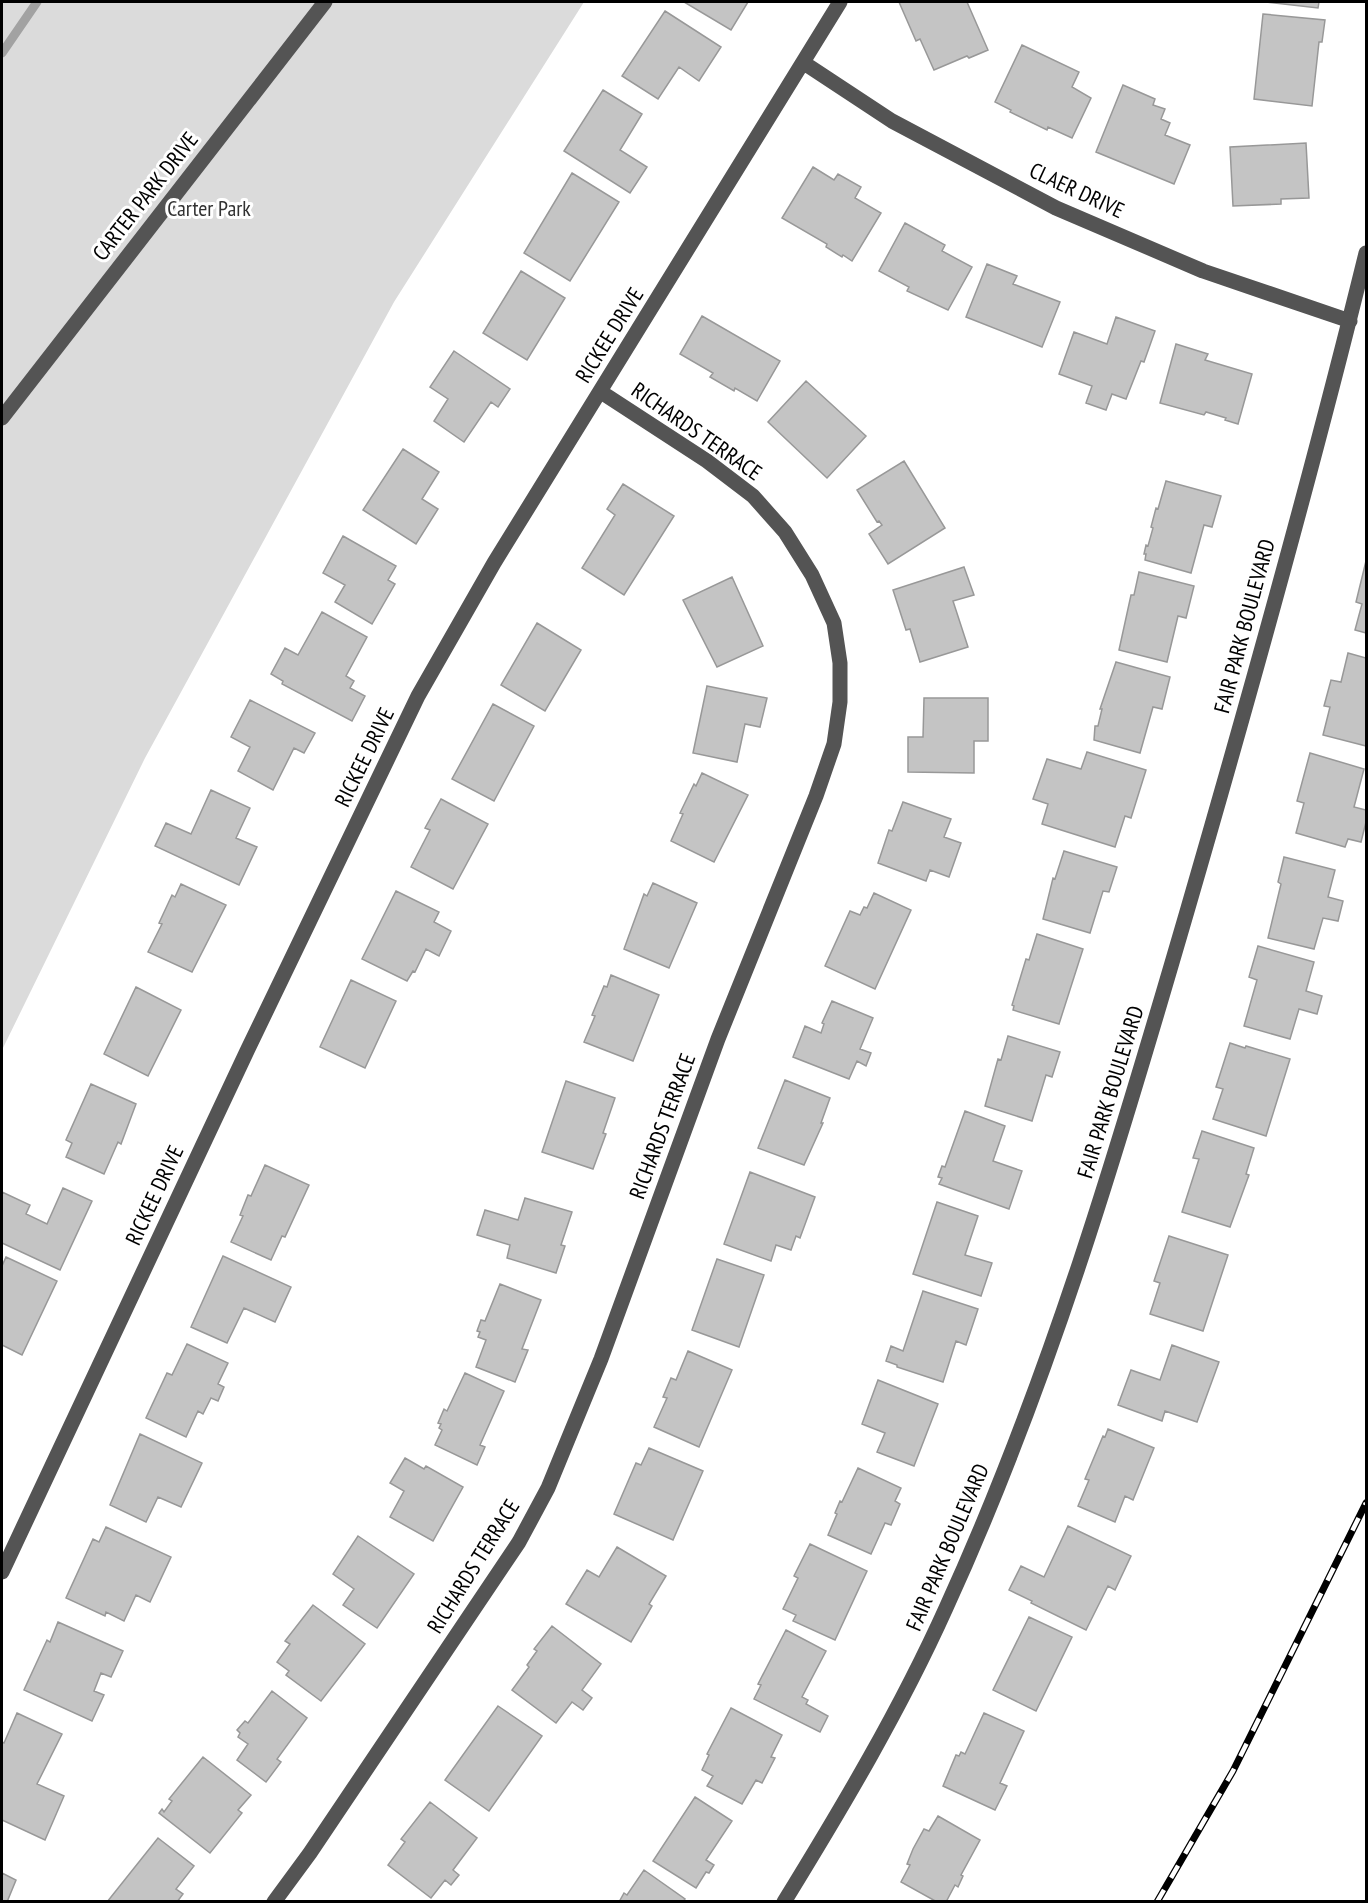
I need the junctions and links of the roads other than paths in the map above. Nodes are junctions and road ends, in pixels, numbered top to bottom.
1 (325, 2) edge
2 (840, 2) edge
3 (804, 63) junction
4 (1366, 253) edge
5 (1350, 321) junction
6 (601, 392) junction
7 (2, 418) edge
8 (2, 1572) edge
9 (274, 1902) edge
10 (784, 1902) edge

1 - 7 street, CARTER PARK DRIVE
2 - 3 street, RICKEE DRIVE
3 - 5 street, CLAER DRIVE
3 - 6 street, RICKEE DRIVE
4 - 5 street, FAIR PARK BOULEVARD
5 - 10 street, FAIR PARK BOULEVARD
6 - 8 street, RICKEE DRIVE
6 - 9 street, RICHARDS TERRACE

